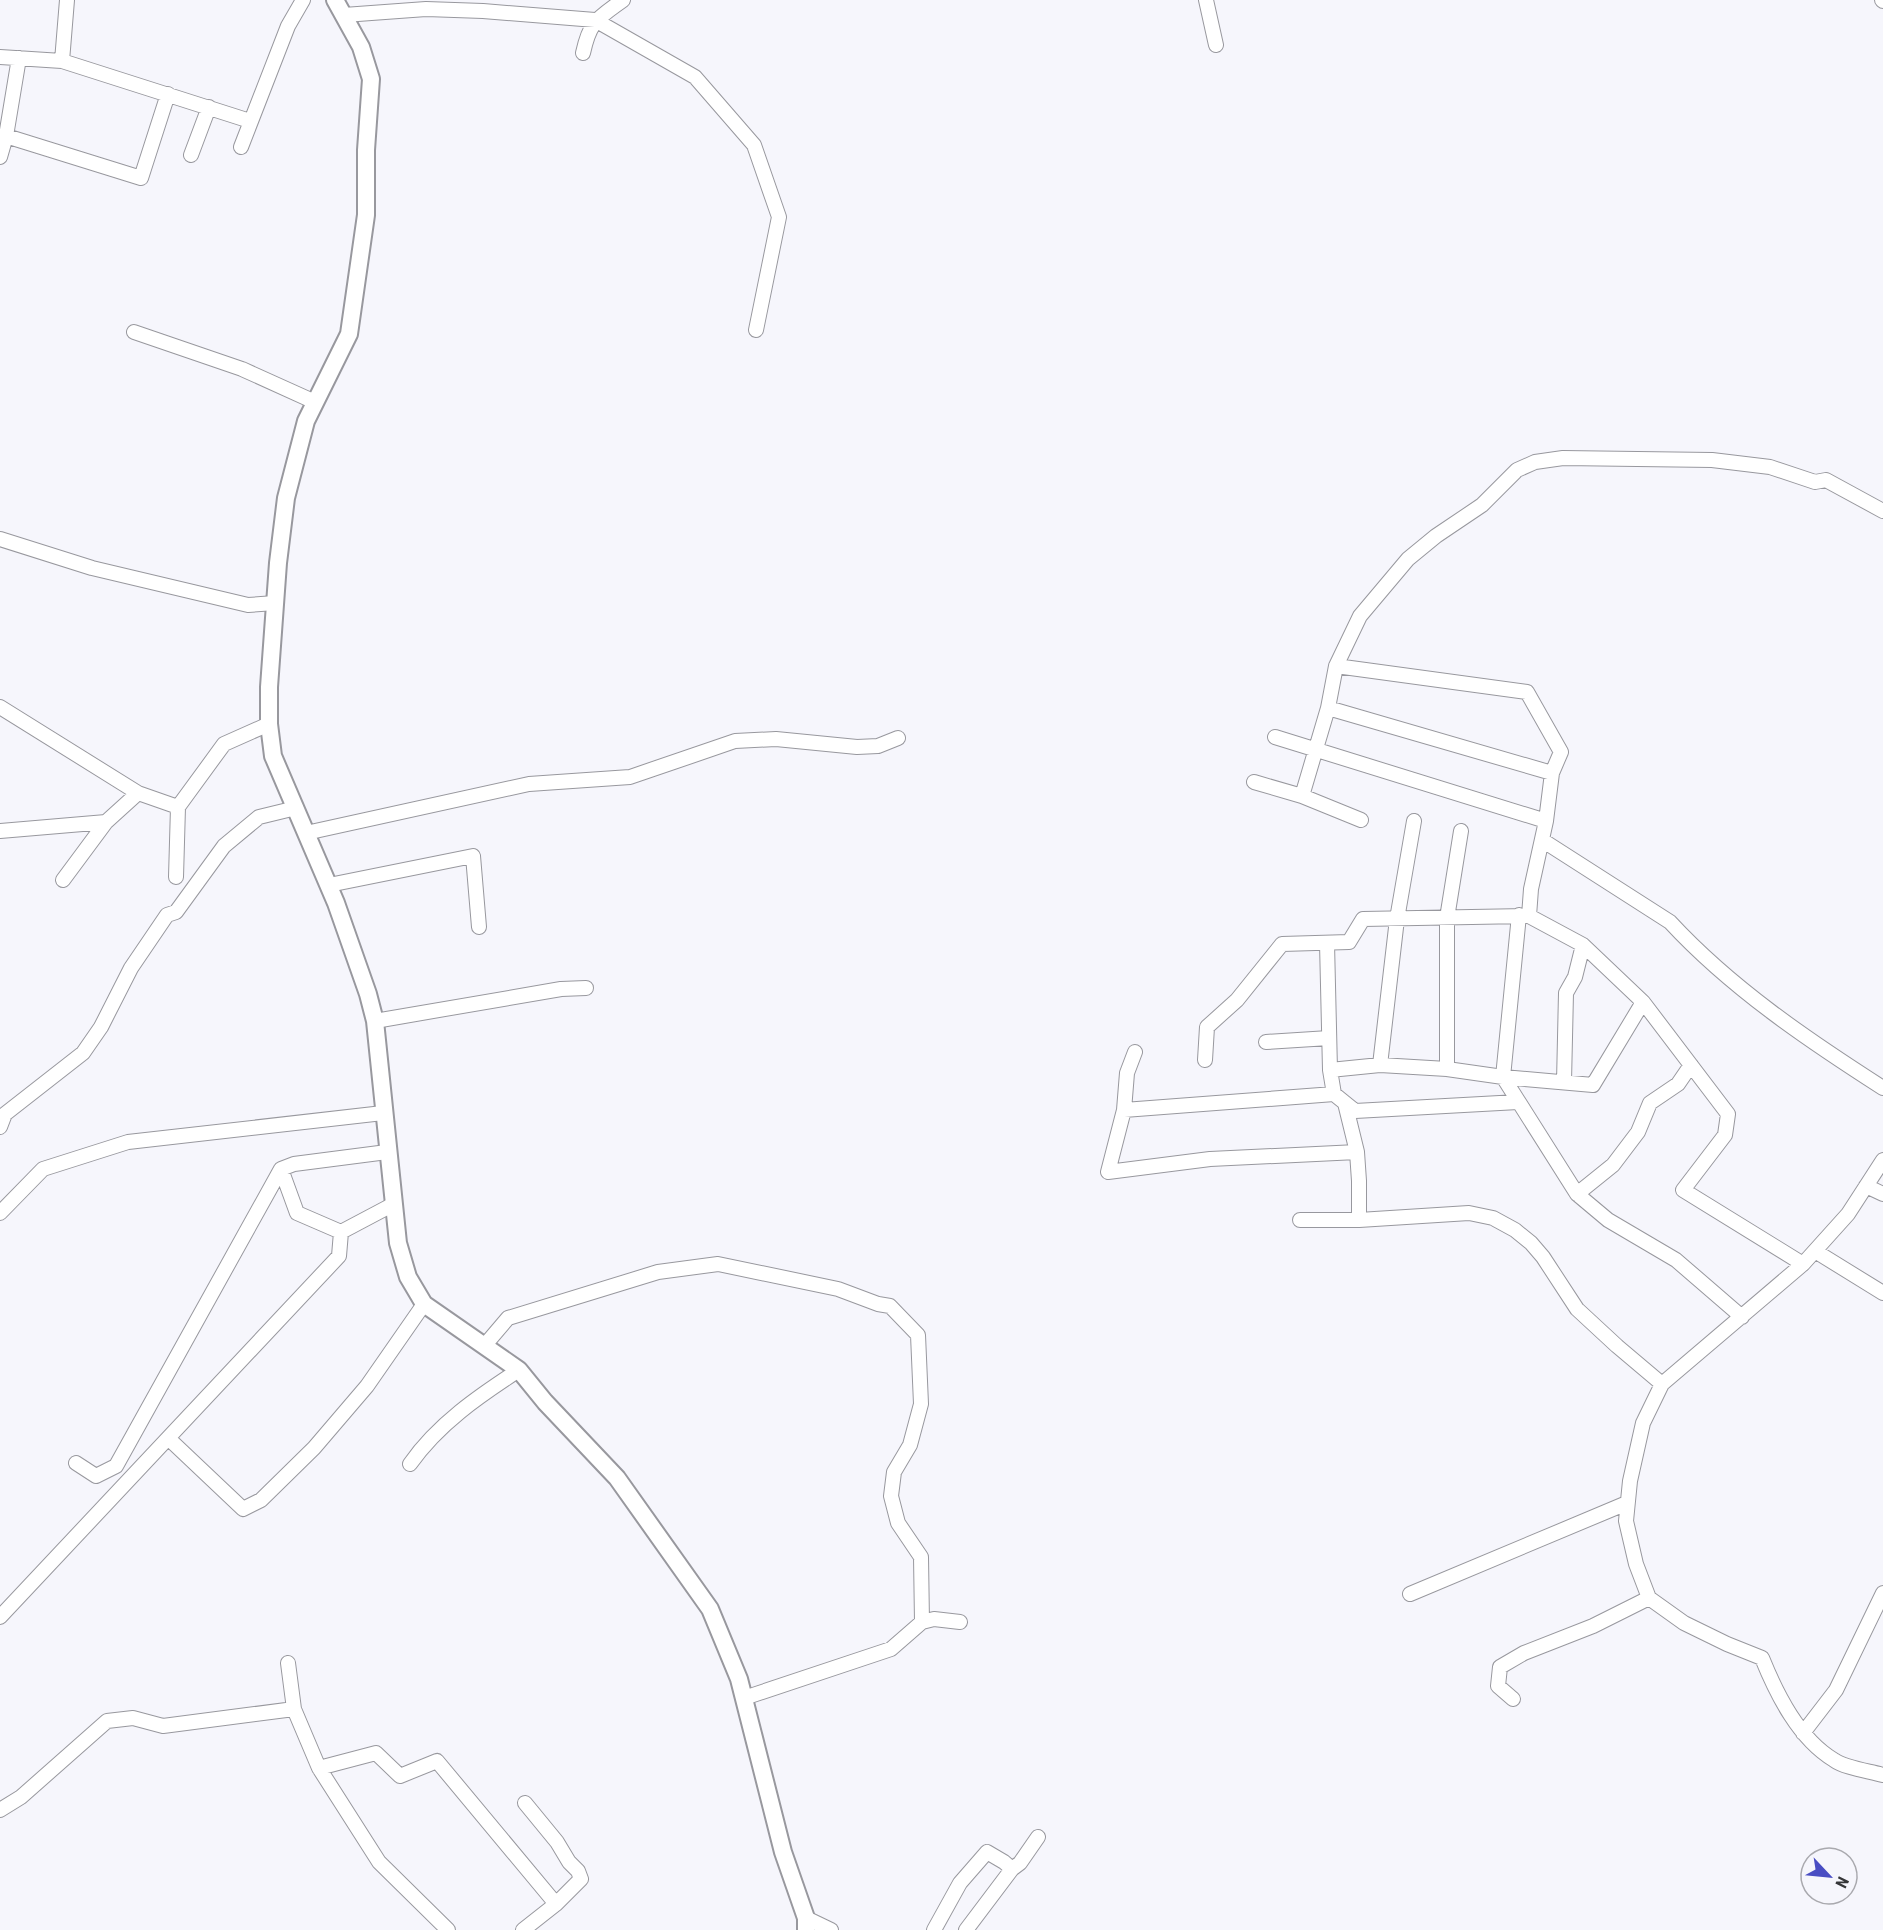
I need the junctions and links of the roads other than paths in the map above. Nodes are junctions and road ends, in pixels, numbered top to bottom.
1 (67, 0) edge
2 (303, 0) edge
3 (335, 0) edge
4 (623, 0) edge
5 (1206, 0) edge
6 (344, 15) junction
7 (595, 20) junction
8 (1216, 45) dead end
9 (583, 53) dead end
10 (0, 57) edge
11 (19, 58) junction
12 (62, 61) junction
13 (168, 94) junction
14 (209, 107) junction
15 (250, 121) junction
16 (6, 136) junction
17 (241, 147) dead end
18 (191, 155) dead end
19 (0, 157) edge
20 (756, 330) dead end
21 (134, 332) dead end
22 (315, 402) junction
23 (1883, 511) edge
24 (0, 539) edge
25 (275, 603) junction
26 (1336, 666) junction
27 (0, 707) edge
28 (1328, 708) junction
29 (269, 724) junction
30 (1275, 737) dead end
31 (898, 738) dead end
32 (1316, 749) junction
33 (1552, 773) junction
34 (1254, 782) dead end
35 (138, 794) junction
36 (1302, 796) junction
37 (178, 807) junction
38 (296, 808) junction
39 (1361, 820) dead end
40 (1414, 821) dead end
41 (1546, 821) junction
42 (106, 822) junction
43 (0, 831) edge
44 (1461, 831) dead end
45 (306, 833) junction
46 (1542, 840) junction
47 (176, 878) dead end
48 (63, 880) dead end
49 (328, 885) junction
50 (1524, 916) junction
51 (1447, 918) junction
52 (1397, 919) junction
53 (479, 927) dead end
54 (1327, 943) junction
55 (1583, 945) junction
56 (586, 988) dead end
57 (1643, 1002) junction
58 (375, 1021) junction
59 (1329, 1038) junction
60 (1266, 1042) dead end
61 (1135, 1052) dead end
62 (1205, 1060) dead end
63 (1380, 1065) junction
64 (1691, 1065) junction
65 (1447, 1069) junction
66 (1330, 1070) junction
67 (1503, 1077) junction
68 (1564, 1082) junction
69 (1883, 1088) edge
70 (1340, 1099) junction
71 (1518, 1102) junction
72 (1124, 1110) junction
73 (383, 1113) junction
74 (2, 1119) edge
75 (387, 1152) junction
76 (1357, 1152) junction
77 (1883, 1160) edge
78 (281, 1169) junction
79 (1866, 1186) junction
80 (1577, 1194) junction
81 (1883, 1194) edge
82 (392, 1205) junction
83 (0, 1213) edge
84 (1359, 1220) junction
85 (1300, 1221) dead end
86 (341, 1232) junction
87 (1815, 1251) junction
88 (1803, 1264) junction
89 (1883, 1293) edge
90 (424, 1304) junction
91 (1742, 1317) junction
92 (485, 1345) junction
93 (519, 1370) junction
94 (1662, 1384) junction
95 (168, 1438) junction
96 (76, 1463) dead end
97 (410, 1464) dead end
98 (1626, 1503) junction
99 (1883, 1593) edge
100 (1410, 1594) dead end
101 (1650, 1598) junction
102 (0, 1617) edge
103 (922, 1622) junction
104 (960, 1622) dead end
105 (288, 1663) dead end
106 (744, 1698) junction
107 (1513, 1699) dead end
108 (294, 1709) junction
109 (1803, 1733) junction
110 (319, 1768) junction
111 (1883, 1775) edge
112 (525, 1803) dead end
113 (0, 1810) edge
114 (1038, 1837) dead end
115 (1012, 1869) junction
116 (556, 1904) junction
117 (806, 1924) edge
118 (448, 1930) edge
119 (523, 1930) edge
120 (831, 1930) edge
121 (934, 1930) edge
122 (966, 1930) edge

1 - 12 street
2 - 15 street
3 - 6 main road
4 - 7 street
5 - 8 street
6 - 7 street
6 - 22 main road
7 - 9 street
7 - 20 street
10 - 11 street
11 - 12 street
11 - 16 street
12 - 13 street
13 - 14 street
13 - 16 street
14 - 15 street
14 - 18 street
15 - 17 street
16 - 19 street
21 - 22 street
22 - 25 main road
23 - 26 street
24 - 25 street
25 - 29 main road
26 - 28 street
26 - 33 street
27 - 35 street
28 - 32 street
28 - 33 street
29 - 37 street
29 - 38 main road
30 - 32 street
31 - 45 street
32 - 36 street
32 - 41 street
33 - 41 street
34 - 36 street
35 - 37 street
35 - 42 street
36 - 39 street
37 - 47 street
38 - 45 main road
38 - 74 street
40 - 52 street
41 - 46 street
42 - 43 street
42 - 48 street
44 - 51 street
45 - 49 main road
46 - 50 street
46 - 69 street
49 - 53 street
49 - 58 main road
50 - 51 street
50 - 55 street
50 - 67 street
51 - 52 street
51 - 65 street
52 - 54 street
52 - 63 street
54 - 59 street
54 - 62 street
55 - 57 street
55 - 68 street
56 - 58 street
57 - 64 street
57 - 68 street
58 - 73 main road
59 - 60 street
59 - 66 street
61 - 72 street
63 - 65 street
63 - 66 street
64 - 80 street
64 - 88 street
65 - 67 street
66 - 70 street
67 - 68 street
67 - 71 street
70 - 71 street
70 - 72 street
70 - 76 street
71 - 80 street
72 - 76 street
73 - 75 main road
73 - 83 street
75 - 78 street
75 - 82 main road
76 - 84 street
77 - 79 street
78 - 86 street
78 - 96 street
79 - 81 street
79 - 87 street
80 - 91 street
82 - 86 street
82 - 90 main road
84 - 85 street
84 - 94 street
86 - 95 street
87 - 88 street
87 - 89 street
88 - 91 street
90 - 92 main road
90 - 95 street
91 - 94 street
92 - 93 main road
92 - 103 street
93 - 97 street
93 - 106 main road
94 - 98 street
95 - 102 street
98 - 100 street
98 - 101 street
99 - 109 street
101 - 107 street
101 - 109 street
103 - 104 street
103 - 106 street
105 - 108 street
106 - 117 main road
108 - 110 street
108 - 113 street
109 - 111 street
110 - 116 street
110 - 118 street
112 - 116 street
114 - 115 street
115 - 121 street
115 - 122 street
116 - 119 street
117 - 120 street

